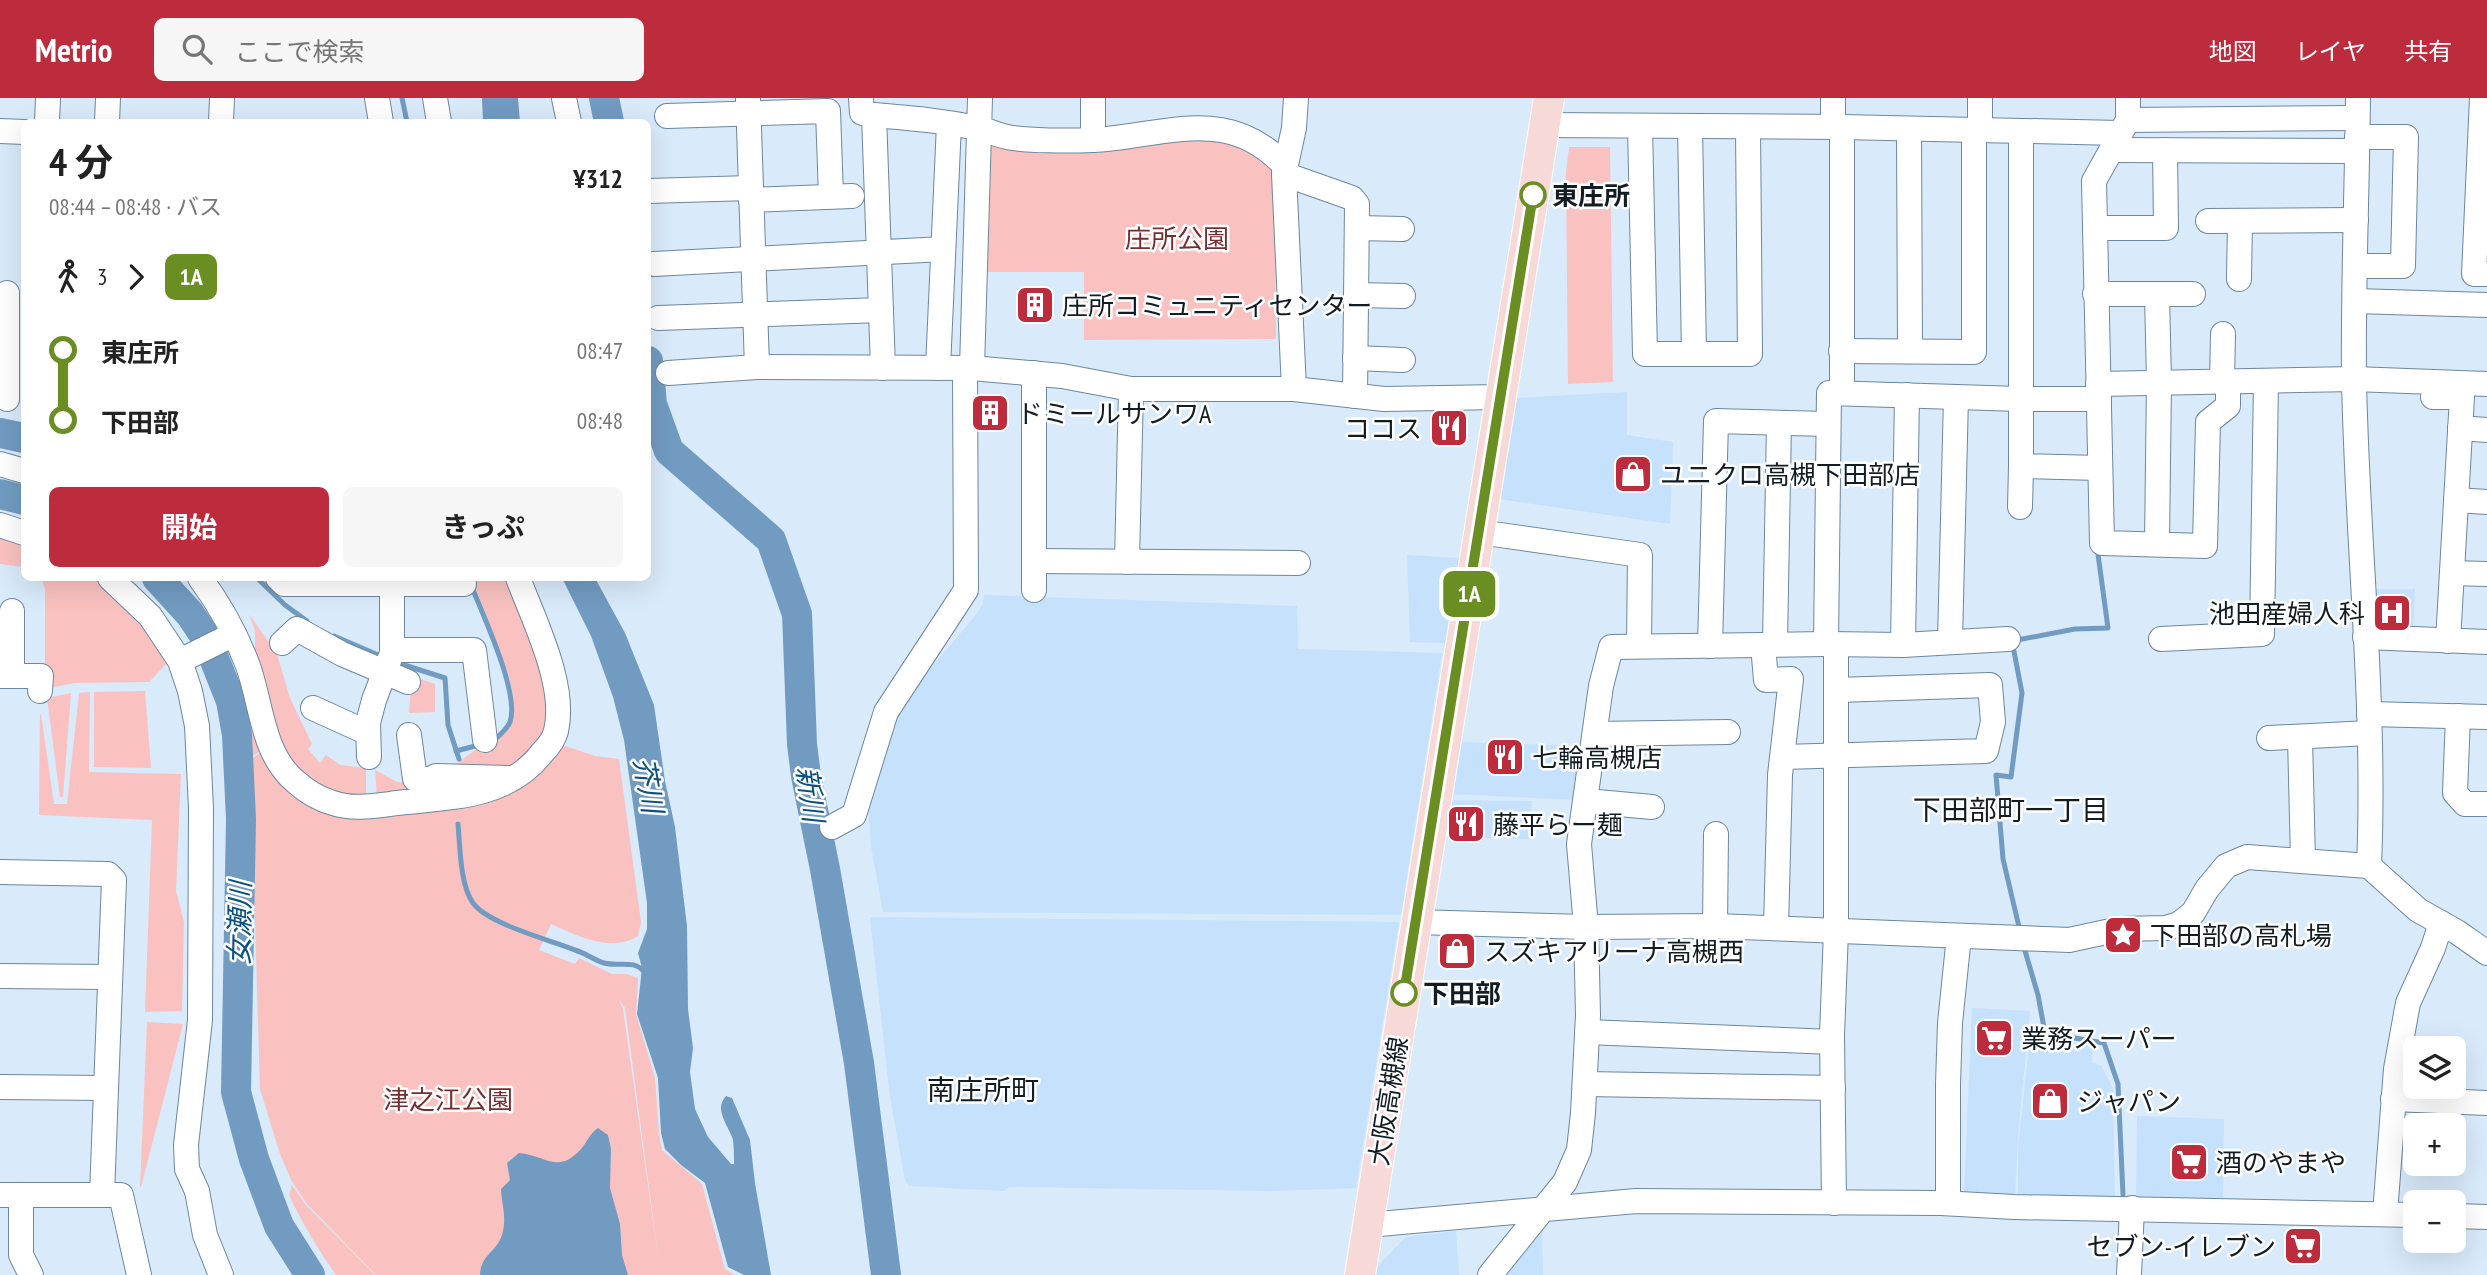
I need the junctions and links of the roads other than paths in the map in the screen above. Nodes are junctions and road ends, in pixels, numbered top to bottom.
1 (48, 98) edge
2 (108, 98) edge
3 (222, 98) edge
4 (377, 98) edge
5 (435, 98) edge
6 (564, 98) edge
7 (980, 98) edge
8 (1093, 98) edge
9 (1296, 98) edge
10 (1833, 98) edge
11 (1980, 98) edge
12 (2482, 98) edge
13 (811, 105) edge
14 (749, 106) edge
15 (868, 106) edge
16 (903, 108) edge
17 (1546, 112) edge
18 (667, 116) dead end
19 (47, 119) edge
20 (107, 119) edge
21 (222, 119) edge
22 (380, 119) edge
23 (438, 119) edge
24 (568, 119) edge
25 (949, 124) junction
26 (2122, 125) edge
27 (1640, 126) junction
28 (2357, 126) edge
29 (1690, 127) junction
30 (1748, 127) junction
31 (1837, 127) junction
32 (980, 129) junction
33 (1909, 129) junction
34 (1977, 130) junction
35 (0, 131) edge
36 (2021, 131) junction
37 (21, 132) edge
38 (2484, 133) edge
39 (1093, 140) junction
40 (2165, 150) junction
41 (1284, 170) junction
42 (651, 191) edge
43 (751, 194) junction
44 (2356, 220) junction
45 (2208, 221) dead end
46 (2240, 221) junction
47 (1358, 228) junction
48 (1402, 229) dead end
49 (2095, 229) junction
50 (943, 249) junction
51 (879, 251) junction
52 (753, 257) junction
53 (654, 264) dead end
54 (2356, 266) junction
55 (2487, 274) edge
56 (2239, 279) dead end
57 (2095, 293) junction
58 (2157, 293) junction
59 (2193, 293) dead end
60 (10, 294) edge
61 (1356, 295) junction
62 (1402, 296) dead end
63 (2355, 301) junction
64 (2487, 305) edge
65 (881, 310) junction
66 (755, 315) junction
67 (658, 318) dead end
68 (2223, 334) dead end
69 (1841, 351) junction
70 (1910, 351) junction
71 (1694, 354) junction
72 (1355, 358) junction
73 (1403, 360) dead end
74 (757, 368) junction
75 (883, 368) junction
76 (938, 368) junction
77 (969, 368) junction
78 (668, 373) dead end
79 (1034, 373) junction
80 (2266, 381) junction
81 (2159, 382) junction
82 (2225, 382) junction
83 (2487, 384) edge
84 (2355, 388) junction
85 (1131, 389) junction
86 (1294, 389) junction
87 (2099, 391) junction
88 (1842, 393) junction
89 (1907, 395) junction
90 (1355, 396) junction
91 (1500, 397) junction
92 (1956, 397) junction
93 (11, 399) edge
94 (2020, 399) junction
95 (1779, 423) junction
96 (1828, 424) junction
97 (2460, 428) junction
98 (2487, 430) edge
99 (0, 464) edge
100 (2021, 466) junction
101 (2099, 468) junction
102 (21, 470) edge
103 (2456, 500) junction
104 (2487, 502) edge
105 (2020, 508) dead end
106 (0, 525) edge
107 (21, 532) edge
108 (1479, 532) junction
109 (2157, 544) junction
110 (1036, 561) junction
111 (1127, 562) junction
112 (1298, 564) dead end
113 (2452, 573) junction
114 (2487, 574) edge
115 (113, 581) edge
116 (202, 581) edge
117 (281, 581) edge
118 (420, 581) edge
119 (519, 581) edge
120 (392, 584) junction
121 (464, 584) dead end
122 (1034, 590) dead end
123 (12, 611) dead end
124 (233, 634) junction
125 (2365, 636) junction
126 (2008, 639) dead end
127 (2161, 639) dead end
128 (2448, 640) junction
129 (1950, 641) junction
130 (2487, 642) edge
131 (282, 643) dead end
132 (1769, 644) junction
133 (1831, 644) junction
134 (1903, 645) junction
135 (1639, 646) junction
136 (1710, 646) junction
137 (184, 659) junction
138 (393, 665) junction
139 (6, 676) edge
140 (1837, 690) junction
141 (40, 691) dead end
142 (313, 708) dead end
143 (2458, 716) junction
144 (2487, 717) edge
145 (2369, 723) junction
146 (1728, 732) dead end
147 (1595, 734) junction
148 (409, 735) dead end
149 (2300, 737) junction
150 (2269, 738) dead end
151 (485, 740) dead end
152 (1837, 756) junction
153 (1783, 757) junction
154 (514, 779) junction
155 (1586, 801) junction
156 (2487, 804) edge
157 (1652, 807) dead end
158 (832, 827) dead end
159 (1716, 834) dead end
160 (2303, 862) junction
161 (2369, 866) junction
162 (0, 872) edge
163 (1415, 922) junction
164 (2441, 923) junction
165 (1586, 926) junction
166 (1715, 926) junction
167 (1776, 928) junction
168 (1836, 931) junction
169 (1959, 936) junction
170 (2487, 953) edge
171 (0, 976) edge
172 (110, 977) junction
173 (1587, 1032) junction
174 (1832, 1042) junction
175 (1585, 1084) junction
176 (0, 1087) edge
177 (106, 1088) junction
178 (1833, 1088) junction
179 (2393, 1099) junction
180 (2487, 1103) edge
181 (10, 1195) edge
182 (102, 1195) junction
183 (1834, 1203) junction
184 (1948, 1203) junction
185 (2132, 1208) junction
186 (1545, 1209) junction
187 (2385, 1214) junction
188 (2403, 1215) edge
189 (2466, 1216) edge
190 (2487, 1217) edge
191 (1368, 1224) junction
192 (31, 1275) edge
193 (139, 1275) edge
194 (221, 1275) edge
195 (1360, 1275) edge
196 (1490, 1275) edge
197 (2129, 1275) edge

1 - 19 street
2 - 20 street
3 - 21 street
4 - 22 street
5 - 23 street
6 - 24 street
7 - 32 street
8 - 39 street
9 - 41 street
10 - 31 street
11 - 34 street
12 - 38 street
13 - 14 street
13 - 43 street
14 - 18 street
14 - 43 street
15 - 16 street
15 - 51 street
16 - 25 street
17 - 27 street
17 - 91 main road, 大阪高槻線
25 - 32 street
25 - 50 street
26 - 28 street
26 - 36 street
26 - 40 street
26 - 49 street
27 - 29 street
27 - 71 street
28 - 40 street
28 - 44 street
28 - 54 street
29 - 30 street
29 - 71 street
30 - 31 street
30 - 71 street
31 - 33 street
31 - 69 street
32 - 39 street
32 - 77 street
33 - 34 street
33 - 70 street
34 - 36 street
34 - 70 street
35 - 37 street
36 - 94 street
38 - 55 street
39 - 41 street
40 - 49 street
41 - 47 street
41 - 86 street
42 - 43 street
43 - 52 street
44 - 46 street
44 - 54 street
45 - 46 street
46 - 56 street
47 - 48 street
47 - 61 street
49 - 57 street
50 - 51 street
50 - 76 street
51 - 52 street
51 - 65 street
52 - 53 street
52 - 66 street
54 - 63 street
57 - 58 street
57 - 87 street
58 - 59 street
58 - 81 street
60 - 93 street
61 - 62 street
61 - 72 street
63 - 64 street
63 - 84 street
65 - 66 street
65 - 75 street
66 - 67 street
66 - 74 street
68 - 82 street
69 - 70 street
69 - 88 street
72 - 73 street
72 - 90 street
74 - 75 street
74 - 78 street
75 - 76 street
76 - 77 street
77 - 79 street
77 - 158 street
79 - 85 street
79 - 110 street
80 - 82 street
80 - 84 street
80 - 127 street
81 - 82 street
81 - 87 street
81 - 109 street
82 - 109 street
83 - 84 street
84 - 97 street
84 - 125 street
85 - 86 street
85 - 111 street
86 - 90 street
87 - 94 street
87 - 101 street
88 - 89 street
88 - 96 street
89 - 92 street
89 - 134 street
90 - 91 street
91 - 108 main road, 大阪高槻線
92 - 94 street
92 - 129 street
94 - 100 street
95 - 96 street
95 - 132 street
95 - 136 street
96 - 133 street
97 - 98 street
97 - 103 street
99 - 102 street
100 - 101 street
100 - 105 street
101 - 109 street
103 - 104 street
103 - 113 street
106 - 107 street
108 - 135 street
108 - 163 main road, 大阪高槻線
110 - 111 street
110 - 122 street
111 - 112 street
113 - 114 street
113 - 128 street
115 - 137 street
116 - 124 street
117 - 120 street
118 - 120 street
118 - 121 street
119 - 154 street
120 - 138 street
123 - 139 street
124 - 137 street
124 - 154 street
125 - 128 street
125 - 145 street
126 - 129 street
128 - 130 street
129 - 134 street
131 - 138 street
132 - 133 street
132 - 136 street
132 - 153 street
133 - 134 street
133 - 140 street
135 - 136 street
135 - 147 street
137 - 194 street
138 - 142 street
138 - 151 street
139 - 141 street
140 - 152 street
140 - 152 street
143 - 144 street
143 - 145 street
143 - 156 street
145 - 149 street
145 - 161 street
146 - 147 street
147 - 155 street
148 - 154 street
149 - 150 street
149 - 160 street
152 - 153 street
152 - 168 street
153 - 167 street
155 - 157 street
155 - 165 street
159 - 166 street
160 - 161 street
160 - 169 street
161 - 164 street
162 - 172 street
163 - 165 street
163 - 191 main road, 大阪高槻線
164 - 170 street
164 - 179 street
165 - 166 street
165 - 173 street
166 - 167 street
167 - 168 street
168 - 169 street
168 - 174 street
169 - 184 street
171 - 172 street
172 - 177 street
173 - 174 street
173 - 175 street
174 - 178 street
175 - 178 street
175 - 186 street
176 - 177 street
177 - 182 street
178 - 183 street
179 - 180 street
179 - 187 street
181 - 182 street
181 - 192 street
182 - 193 street
183 - 184 street
183 - 186 street
184 - 185 street
185 - 187 street
185 - 197 street
186 - 191 street
186 - 196 street
187 - 188 street
189 - 190 street
191 - 195 main road, 大阪高槻線

